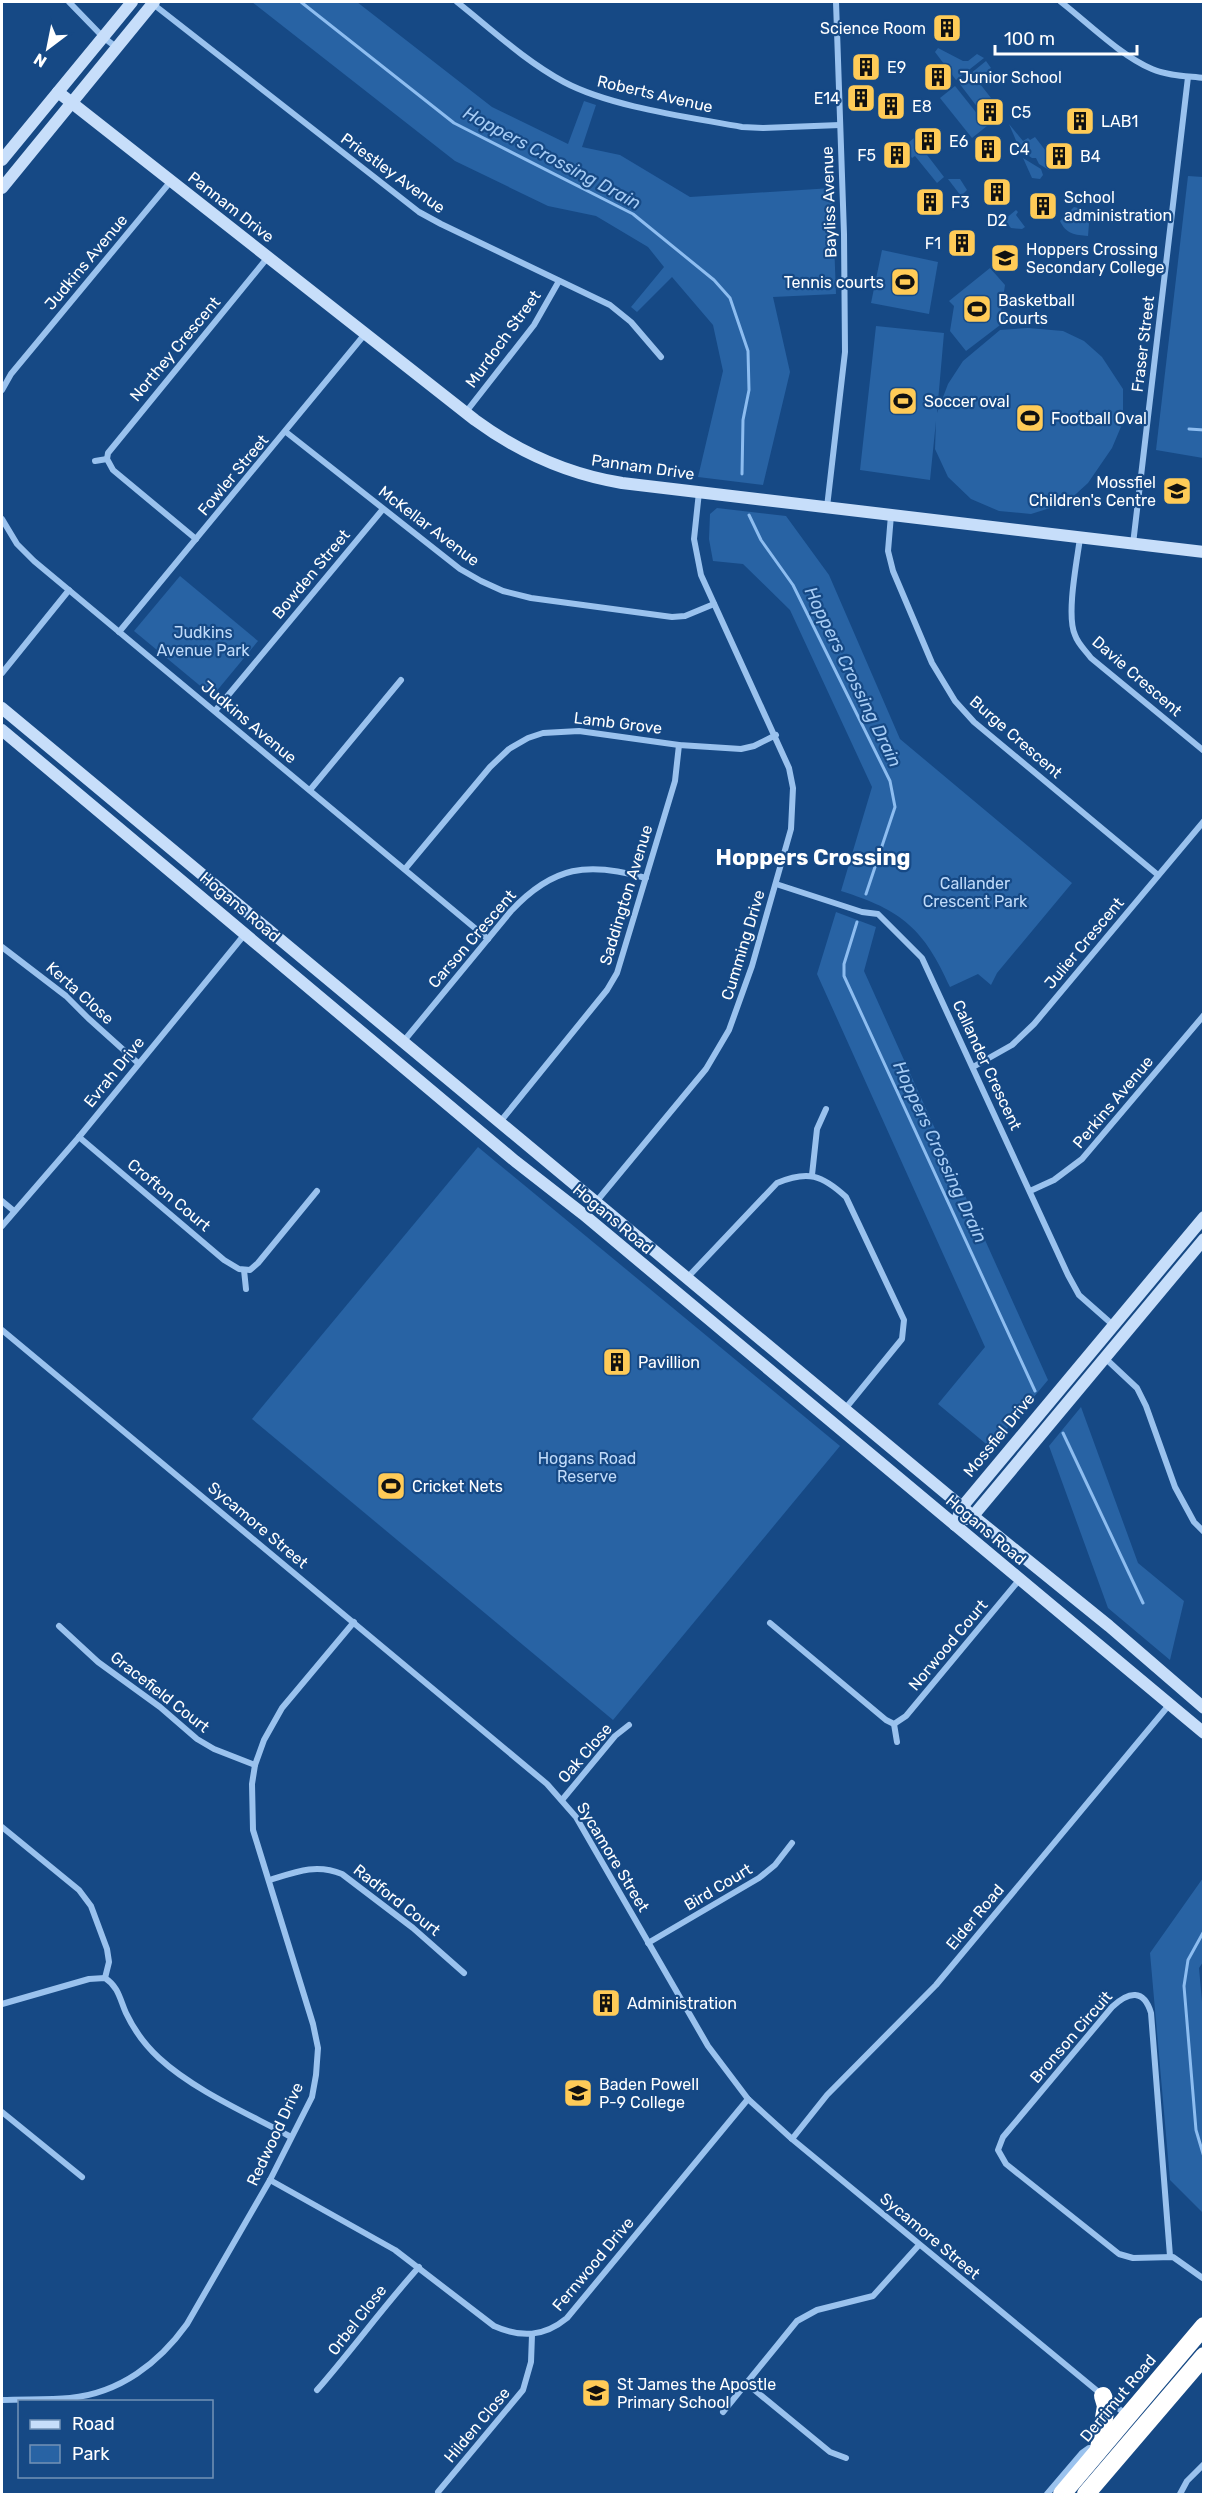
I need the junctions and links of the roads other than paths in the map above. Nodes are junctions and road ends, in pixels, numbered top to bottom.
1 (69, 2) edge
2 (132, 2) edge
3 (457, 2) edge
4 (836, 2) edge
5 (1062, 2) edge
6 (153, 3) edge
7 (103, 37) junction
8 (117, 48) junction
9 (1188, 77) junction
10 (1203, 78) edge
11 (58, 92) junction
12 (72, 103) junction
13 (840, 125) junction
14 (2, 160) edge
15 (171, 180) junction
16 (2, 188) edge
17 (268, 257) junction
18 (560, 281) junction
19 (366, 334) junction
20 (661, 357) dead end
21 (2, 390) edge
22 (465, 412) junction
23 (286, 432) junction
24 (107, 459) junction
25 (95, 461) dead end
26 (699, 492) junction
27 (827, 508) junction
28 (383, 509) junction
29 (891, 515) junction
30 (2, 519) edge
31 (1080, 538) junction
32 (196, 540) junction
33 (1133, 543) junction
34 (1203, 552) edge
35 (69, 590) junction
36 (714, 604) junction
37 (119, 632) junction
38 (2, 673) edge
39 (401, 680) dead end
40 (2, 708) edge
41 (215, 711) junction
42 (2, 730) edge
43 (776, 735) junction
44 (679, 745) junction
45 (1203, 751) edge
46 (310, 790) junction
47 (1203, 821) edge
48 (405, 869) junction
49 (1158, 875) junction
50 (646, 878) junction
51 (776, 884) junction
52 (256, 920) junction
53 (246, 933) junction
54 (488, 939) junction
55 (2, 947) edge
56 (1203, 1015) edge
57 (403, 1042) junction
58 (138, 1063) junction
59 (973, 1067) junction
60 (826, 1109) dead end
61 (500, 1122) junction
62 (79, 1137) junction
63 (522, 1141) junction
64 (515, 1161) junction
65 (812, 1175) junction
66 (317, 1191) dead end
67 (1030, 1191) junction
68 (2, 1201) edge
69 (596, 1202) junction
70 (14, 1211) junction
71 (583, 1214) junction
72 (1203, 1217) edge
73 (2, 1226) edge
74 (1185, 1239) junction
75 (1201, 1247) edge
76 (244, 1270) junction
77 (687, 1278) junction
78 (246, 1288) dead end
79 (1113, 1325) junction
80 (2, 1330) edge
81 (1124, 1335) junction
82 (1094, 1348) junction
83 (1105, 1358) junction
84 (845, 1409) junction
85 (962, 1507) junction
86 (973, 1516) junction
87 (955, 1525) junction
88 (1203, 1532) edge
89 (1020, 1579) junction
90 (354, 1622) junction
91 (770, 1623) dead end
92 (59, 1626) dead end
93 (1181, 1689) junction
94 (1170, 1705) junction
95 (1203, 1708) edge
96 (894, 1724) junction
97 (629, 1725) dead end
98 (1203, 1733) edge
99 (897, 1742) dead end
100 (255, 1765) junction
101 (562, 1800) junction
102 (2, 1827) edge
103 (792, 1843) dead end
104 (270, 1880) junction
105 (648, 1943) junction
106 (464, 1972) dead end
107 (105, 1978) junction
108 (2, 2004) edge
109 (748, 2099) junction
110 (2, 2112) edge
111 (291, 2138) junction
112 (792, 2139) junction
113 (82, 2177) dead end
114 (270, 2180) junction
115 (919, 2245) junction
116 (1170, 2256) junction
117 (419, 2267) junction
118 (1203, 2280) edge
119 (1203, 2326) edge
120 (532, 2335) junction
121 (1203, 2356) edge
122 (746, 2383) junction
123 (317, 2390) dead end
124 (1103, 2396) junction
125 (2, 2400) edge
126 (723, 2412) dead end
127 (1128, 2416) junction
128 (1143, 2428) junction
129 (1098, 2451) junction
130 (846, 2458) dead end
131 (1203, 2465) edge
132 (438, 2492) dead end
133 (1047, 2494) edge
134 (1062, 2494) edge
135 (1086, 2494) edge
136 (1180, 2494) edge

1 - 7 street
2 - 7 street
3 - 13 street, Roberts Avenue
4 - 13 street, Bayliss Avenue
5 - 9 street
6 - 8 street
6 - 18 street, Priestley Avenue
7 - 8 street
7 - 11 street
8 - 12 street
9 - 10 street
9 - 33 street, Fraser Street
11 - 12 street, Pannam Drive
11 - 14 street
12 - 15 street, Pannam Drive
12 - 16 street
13 - 27 street, Bayliss Avenue
15 - 17 street, Pannam Drive
15 - 21 street, Judkins Avenue
17 - 19 street, Pannam Drive
17 - 24 street, Northey Crescent
18 - 20 street, Priestley Avenue
18 - 22 street, Murdoch Street
19 - 22 street, Pannam Drive
19 - 23 street, Fowler Street
22 - 26 street, Pannam Drive
23 - 28 street, McKellar Avenue
23 - 32 street, Fowler Street
24 - 25 street
24 - 32 street
26 - 27 street, Pannam Drive
26 - 36 street, Cumming Drive
27 - 29 street, Pannam Drive
28 - 36 street, McKellar Avenue
28 - 41 street, Bowden Street
29 - 31 street, Pannam Drive
29 - 49 street, Burge Crescent
30 - 35 street, Judkins Avenue
31 - 33 street, Pannam Drive
31 - 45 street, Davie Crescent
32 - 37 street, Fowler Street
33 - 34 street, Pannam Drive
35 - 37 street, Judkins Avenue
35 - 38 street
36 - 43 street, Cumming Drive
37 - 41 street, Judkins Avenue
39 - 46 street
40 - 52 street, Hogans Road
41 - 46 street, Judkins Avenue
42 - 53 street, Hogans Road
43 - 44 street, Lamb Grove
43 - 51 street, Cumming Drive
44 - 48 street, Lamb Grove
44 - 50 street, Saddington Avenue
46 - 48 street, Judkins Avenue
47 - 49 street, Julier Crescent
48 - 54 street, Judkins Avenue
49 - 59 street, Julier Crescent
50 - 54 street, Carson Crescent
50 - 61 street, Saddington Avenue
51 - 59 street, Callander Crescent
51 - 69 street, Cumming Drive
52 - 53 street
52 - 57 street, Hogans Road
53 - 58 street, Evrah Drive
53 - 64 street, Hogans Road
54 - 57 street, Carson Crescent
55 - 58 street, Kerta Close
56 - 67 street, Perkins Avenue
57 - 61 street, Hogans Road
58 - 62 street, Evrah Drive
59 - 67 street, Callander Crescent
60 - 65 street
61 - 63 street, Hogans Road
62 - 70 street, Evrah Drive
62 - 76 street, Crofton Court
63 - 64 street
63 - 69 street, Hogans Road
64 - 71 street, Hogans Road
65 - 77 street
65 - 84 street
66 - 76 street
67 - 79 street, Callander Crescent
68 - 70 street
69 - 71 street
69 - 77 street, Hogans Road
70 - 73 street, Evrah Drive
71 - 87 street, Hogans Road
72 - 74 street, Mossfiel Drive
74 - 75 street
74 - 79 street, Mossfiel Drive
75 - 81 street, Mossfiel Drive
76 - 78 street
77 - 84 street, Hogans Road
79 - 81 street
79 - 82 street, Mossfiel Drive
80 - 90 street, Sycamore Street
81 - 83 street, Mossfiel Drive
82 - 83 street
82 - 85 street, Mossfiel Drive
83 - 86 street, Mossfiel Drive
83 - 88 street
84 - 85 street, Hogans Road
85 - 86 street, Hogans Road
85 - 87 street, Mossfiel Drive
86 - 87 street, Mossfiel Drive
86 - 93 street, Hogans Road
87 - 89 street, Hogans Road
89 - 94 street, Hogans Road
89 - 96 street, Norwood Court
90 - 100 street, Redwood Drive
90 - 101 street, Sycamore Street
91 - 96 street
92 - 100 street, Gracefield Court
93 - 94 street
93 - 95 street, Hogans Road
94 - 98 street, Hogans Road
94 - 112 street, Elder Road
96 - 99 street
97 - 101 street, Oak Close
100 - 104 street, Redwood Drive
101 - 105 street, Sycamore Street
102 - 107 street
103 - 105 street, Bird Court
104 - 106 street, Radford Court
104 - 111 street, Redwood Drive
105 - 109 street, Sycamore Street
107 - 108 street
107 - 111 street
109 - 112 street, Sycamore Street
109 - 120 street, Fernwood Drive
110 - 113 street
111 - 114 street, Redwood Drive
112 - 115 street, Sycamore Street
114 - 117 street
114 - 125 street, Redwood Drive
115 - 122 street
115 - 124 street, Sycamore Street
116 - 116 street, Bronson Circuit
116 - 118 street
117 - 120 street
117 - 123 street, Orbel Close
119 - 127 highway, Derrimut Road
120 - 132 street, Hilden Close
121 - 128 highway
122 - 126 street
122 - 130 street
124 - 127 street, Sycamore Street
124 - 129 highway
127 - 128 highway
127 - 129 highway, Derrimut Road
128 - 135 highway
129 - 133 street
129 - 134 highway, Derrimut Road
131 - 136 street

